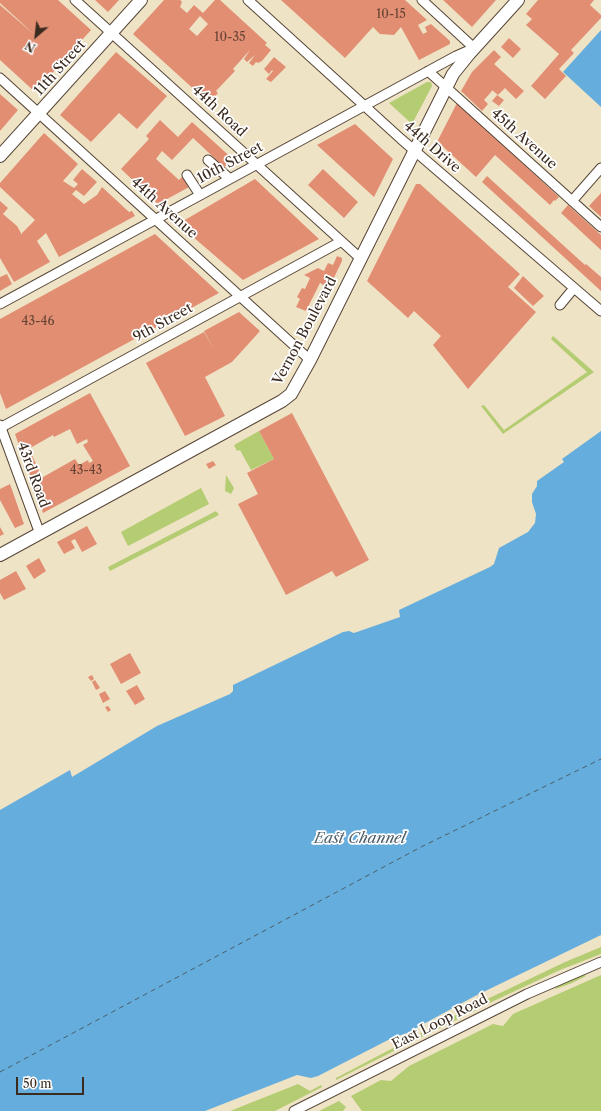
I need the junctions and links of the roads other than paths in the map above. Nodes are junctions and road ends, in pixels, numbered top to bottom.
1 (75, 0) edge
2 (142, 0) edge
3 (248, 0) edge
4 (422, 0) edge
5 (518, 0) edge
6 (112, 33) junction
7 (474, 48) junction
8 (428, 71) junction
9 (0, 78) edge
10 (446, 87) junction
11 (364, 106) junction
12 (39, 113) junction
13 (414, 151) junction
14 (0, 156) edge
15 (208, 160) dead end
16 (257, 165) junction
17 (601, 168) edge
18 (188, 175) dead end
19 (230, 180) junction
20 (200, 195) junction
21 (572, 201) junction
22 (155, 219) junction
23 (601, 227) edge
24 (340, 242) junction
25 (360, 258) junction
26 (574, 288) junction
27 (240, 296) junction
28 (0, 304) edge
29 (560, 305) dead end
30 (601, 311) edge
31 (310, 360) junction
32 (0, 427) edge
33 (40, 534) junction
34 (0, 555) edge
35 (601, 962) edge
36 (294, 1111) edge

1 - 6 street, 44th Road
2 - 6 main road, 11th Street
3 - 11 street, 44th Drive
4 - 7 street
5 - 7 main road, Vernon Boulevard
6 - 12 main road, 11th Street
6 - 16 street, 44th Road
7 - 8 street, 10th Street
7 - 10 main road, Vernon Boulevard
8 - 10 street, 45th Avenue
8 - 11 street, 10th Street
9 - 12 street, 44th Avenue
10 - 13 main road, Vernon Boulevard
10 - 21 street, 45th Avenue
11 - 13 street, 44th Drive
11 - 16 street, 10th Street
12 - 14 main road, 11th Street
12 - 22 street, 44th Avenue
13 - 25 main road, Vernon Boulevard
13 - 26 street, 44th Drive
15 - 19 street
16 - 19 street, 10th Street
16 - 24 street, 44th Road
17 - 21 street
18 - 20 street
19 - 20 street, 10th Street
20 - 22 street, 10th Street
21 - 23 street, 45th Avenue
22 - 27 street, 44th Avenue
22 - 28 street, 10th Street
24 - 25 street, 44th Road
24 - 27 street, 9th Street
25 - 31 main road, Vernon Boulevard
26 - 29 street
26 - 30 street, 44th Drive
27 - 31 street, 44th Avenue
27 - 32 street, 9th Street
31 - 33 main road, Vernon Boulevard
32 - 33 street, 43rd Road
33 - 34 main road, Vernon Boulevard
35 - 36 street, East Loop Road

